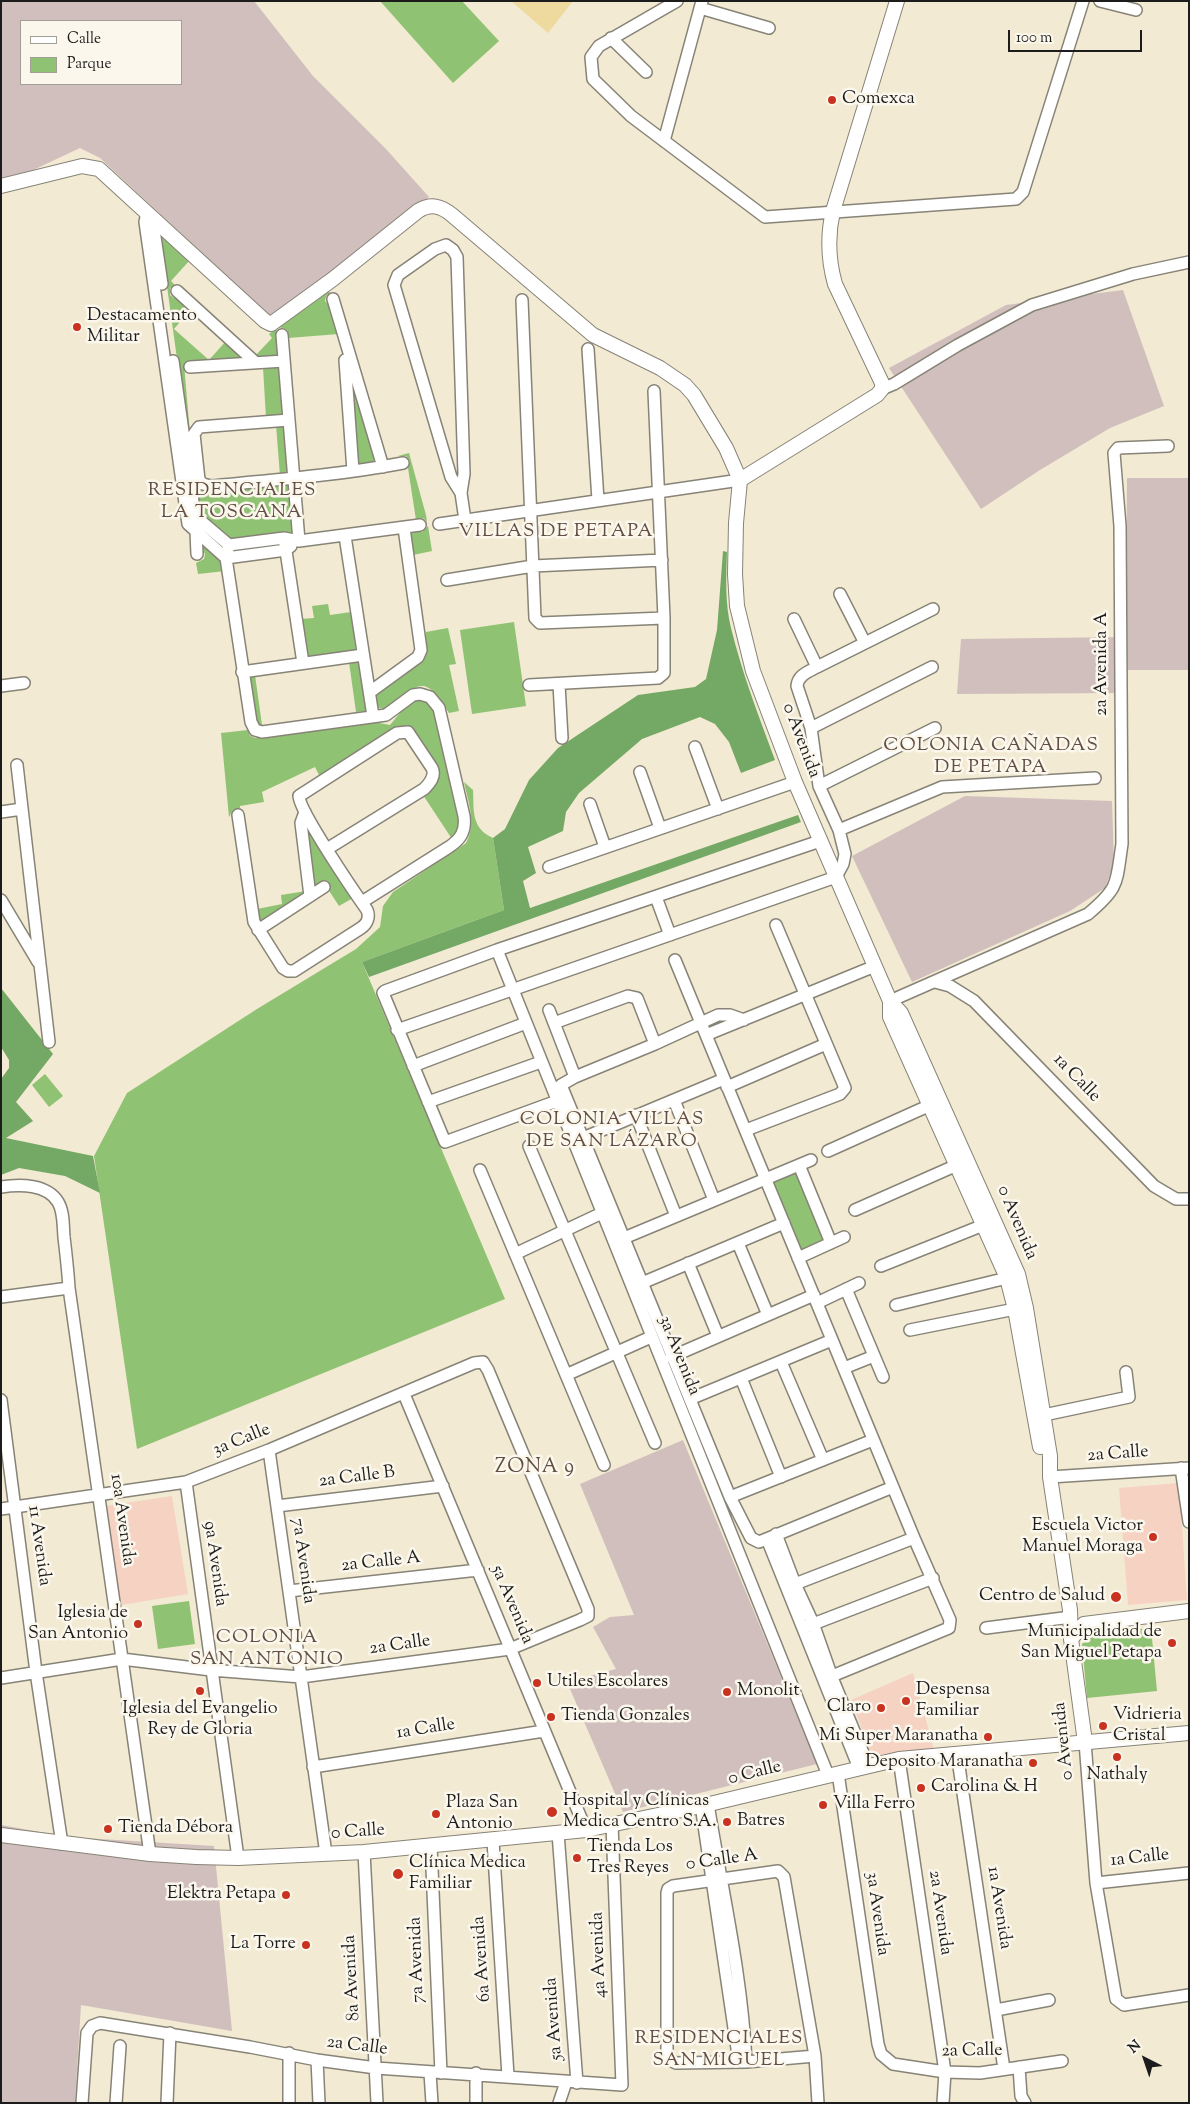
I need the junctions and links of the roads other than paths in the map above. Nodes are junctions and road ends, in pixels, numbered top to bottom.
1 (677, 1) edge
2 (897, 1) edge
3 (1083, 1) edge
4 (1100, 1) edge
5 (701, 5) edge
6 (1136, 10) dead end
7 (769, 28) dead end
8 (611, 38) junction
9 (646, 72) dead end
10 (664, 141) junction
11 (1, 186) edge
12 (833, 211) junction
13 (152, 216) junction
14 (1189, 262) edge
15 (176, 291) dead end
16 (332, 299) dead end
17 (522, 300) dead end
18 (282, 335) dead end
19 (344, 340) junction
20 (588, 350) dead end
21 (284, 361) junction
22 (255, 362) junction
23 (190, 367) dead end
24 (882, 390) junction
25 (654, 391) dead end
26 (289, 420) junction
27 (1168, 446) dead end
28 (404, 462) dead end
29 (383, 467) junction
30 (353, 472) junction
31 (294, 478) junction
32 (740, 480) junction
33 (659, 492) junction
34 (461, 493) junction
35 (598, 500) junction
36 (531, 509) junction
37 (465, 520) junction
38 (439, 524) dead end
39 (420, 525) dead end
40 (200, 528) junction
41 (404, 528) junction
42 (345, 536) junction
43 (284, 538) junction
44 (299, 541) junction
45 (229, 545) junction
46 (286, 550) junction
47 (196, 554) dead end
48 (226, 558) junction
49 (662, 560) junction
50 (532, 566) junction
51 (447, 580) dead end
52 (840, 594) dead end
53 (933, 609) dead end
54 (664, 618) junction
55 (794, 619) dead end
56 (865, 643) junction
57 (363, 655) junction
58 (303, 663) junction
59 (932, 666) dead end
60 (817, 667) junction
61 (242, 672) junction
62 (24, 683) dead end
63 (559, 684) junction
64 (529, 685) dead end
65 (1, 686) edge
66 (370, 692) junction
67 (373, 716) junction
68 (811, 728) junction
69 (935, 728) dead end
70 (562, 738) dead end
71 (694, 747) dead end
72 (17, 765) dead end
73 (640, 772) dead end
74 (1095, 778) dead end
75 (795, 782) junction
76 (820, 786) junction
77 (590, 804) dead end
78 (22, 809) junction
79 (718, 809) junction
80 (1, 812) edge
81 (305, 812) junction
82 (238, 815) dead end
83 (660, 828) junction
84 (839, 830) junction
85 (820, 841) junction
86 (605, 847) junction
87 (327, 850) junction
88 (549, 867) dead end
89 (836, 877) junction
90 (324, 887) dead end
91 (310, 896) junction
92 (656, 897) junction
93 (1, 900) edge
94 (362, 902) junction
95 (776, 925) dead end
96 (258, 930) junction
97 (670, 935) junction
98 (497, 950) junction
99 (675, 960) dead end
100 (40, 965) junction
101 (875, 966) junction
102 (935, 982) junction
103 (512, 990) junction
104 (806, 996) junction
105 (890, 1001) junction
106 (549, 1010) dead end
107 (744, 1020) junction
108 (526, 1023) junction
109 (554, 1023) junction
110 (701, 1024) junction
111 (397, 1030) junction
112 (706, 1035) junction
113 (49, 1042) dead end
114 (655, 1044) junction
115 (826, 1044) junction
116 (541, 1062) junction
117 (413, 1066) junction
118 (575, 1077) junction
119 (726, 1082) junction
120 (674, 1100) junction
121 (557, 1101) junction
122 (428, 1102) junction
123 (936, 1103) junction
124 (636, 1115) junction
125 (746, 1130) junction
126 (583, 1138) junction
127 (529, 1146) dead end
128 (828, 1151) dead end
129 (811, 1160) dead end
130 (800, 1165) junction
131 (957, 1165) junction
132 (480, 1170) dead end
133 (766, 1179) junction
134 (1, 1187) edge
135 (1189, 1199) edge
136 (714, 1200) junction
137 (855, 1210) dead end
138 (602, 1213) junction
139 (676, 1216) junction
140 (990, 1222) junction
141 (784, 1223) junction
142 (564, 1230) junction
143 (844, 1237) dead end
144 (624, 1238) junction
145 (738, 1243) junction
146 (831, 1243) junction
147 (515, 1254) junction
148 (798, 1258) junction
149 (688, 1264) junction
150 (881, 1266) dead end
151 (1007, 1278) junction
152 (642, 1283) junction
153 (859, 1284) dead end
154 (69, 1288) junction
155 (846, 1289) junction
156 (1, 1298) edge
157 (815, 1299) junction
158 (896, 1305) dead end
159 (1015, 1309) junction
160 (768, 1315) junction
161 (910, 1330) dead end
162 (718, 1336) junction
163 (651, 1337) junction
164 (832, 1340) junction
165 (617, 1352) junction
166 (874, 1356) junction
167 (671, 1357) junction
168 (782, 1362) junction
169 (844, 1368) junction
170 (1126, 1372) dead end
171 (566, 1375) junction
172 (883, 1377) dead end
173 (741, 1378) junction
174 (404, 1394) junction
175 (690, 1399) junction
176 (1, 1400) edge
177 (1044, 1415) junction
178 (873, 1440) junction
179 (655, 1443) dead end
180 (269, 1450) junction
181 (823, 1460) junction
182 (604, 1464) dead end
183 (1185, 1468) edge
184 (781, 1477) junction
185 (1050, 1477) junction
186 (186, 1482) junction
187 (442, 1486) junction
188 (893, 1487) junction
189 (100, 1495) junction
190 (730, 1497) junction
191 (277, 1506) junction
192 (15, 1507) junction
193 (1, 1509) edge
194 (1189, 1522) edge
195 (771, 1536) junction
196 (914, 1538) junction
197 (478, 1570) junction
198 (932, 1578) junction
199 (795, 1584) junction
200 (289, 1591) junction
201 (1189, 1611) edge
202 (1070, 1614) junction
203 (588, 1616) joint
204 (813, 1623) junction
205 (1084, 1624) junction
206 (986, 1628) dead end
207 (802, 1629) junction
208 (1071, 1639) junction
209 (510, 1649) junction
210 (122, 1659) junction
211 (211, 1670) junction
212 (36, 1672) junction
213 (832, 1676) junction
214 (301, 1677) junction
215 (1, 1678) edge
216 (544, 1731) junction
217 (1189, 1733) edge
218 (1085, 1742) junction
219 (957, 1753) junction
220 (898, 1759) junction
221 (313, 1766) junction
222 (864, 1766) junction
223 (833, 1774) junction
224 (705, 1805) junction
225 (612, 1824) junction
226 (586, 1830) junction
227 (558, 1833) junction
228 (1, 1835) edge
229 (493, 1840) junction
230 (62, 1844) junction
231 (431, 1846) junction
232 (364, 1852) junction
233 (150, 1854) junction
234 (326, 1854) junction
235 (238, 1858) junction
236 (1189, 1873) edge
237 (717, 1880) junction
238 (1096, 1883) junction
239 (1189, 1996) edge
240 (1049, 2000) dead end
241 (996, 2010) junction
242 (170, 2033) junction
243 (120, 2046) dead end
244 (290, 2053) junction
245 (815, 2056) junction
246 (884, 2058) joint
247 (318, 2060) junction
248 (1062, 2061) dead end
249 (743, 2062) junction
250 (1019, 2067) junction
251 (376, 2068) junction
252 (1004, 2069) junction
253 (945, 2072) junction
254 (436, 2073) junction
255 (476, 2073) junction
256 (508, 2076) junction
257 (572, 2082) junction
258 (622, 2085) joint
259 (82, 2103) edge
260 (116, 2103) edge
261 (167, 2103) edge
262 (289, 2103) edge
263 (319, 2103) edge
264 (377, 2103) edge
265 (432, 2103) edge
266 (476, 2103) edge
267 (559, 2103) edge
268 (818, 2103) edge
269 (943, 2103) edge
270 (1025, 2103) edge

1 - 8 street
2 - 12 main road
3 - 12 street
4 - 6 street
5 - 7 street
5 - 10 street
8 - 9 street
8 - 10 street
10 - 12 street
11 - 13 main road
12 - 24 main road
13 - 32 main road
13 - 40 street
14 - 24 street
15 - 22 street
16 - 19 street
17 - 36 street
18 - 21 street
19 - 29 street
19 - 30 street
20 - 35 street
21 - 22 street
21 - 26 street
22 - 23 street
24 - 32 main road
25 - 33 street
26 - 31 street
26 - 31 street
27 - 102 street, 2a Avenida A
28 - 29 street
29 - 30 street
30 - 31 street
31 - 44 street
32 - 33 street
32 - 75 main road, 0 Avenida
33 - 35 street
33 - 49 street
34 - 34 street
34 - 37 street
35 - 36 street
36 - 37 street
36 - 50 street
37 - 38 street
39 - 41 street
40 - 45 street
40 - 47 street
40 - 48 street
41 - 42 street
41 - 66 street
42 - 44 street
42 - 57 street
43 - 44 street
43 - 45 street
43 - 46 street
44 - 46 street
45 - 48 street
46 - 48 street
46 - 58 street
48 - 61 street
49 - 50 street
49 - 54 street
50 - 51 street
50 - 54 street
52 - 56 street
53 - 56 street
54 - 63 street
55 - 60 street
56 - 60 street
57 - 58 street
57 - 66 street
58 - 61 street
59 - 68 street
60 - 68 street
61 - 67 street
62 - 65 street
63 - 64 street
63 - 70 street
66 - 67 street
67 - 94 street
68 - 76 street
69 - 76 street
71 - 79 street
72 - 78 street
73 - 83 street
74 - 84 street
75 - 79 street
75 - 85 main road, 0 Avenida
76 - 84 street
77 - 86 street
78 - 80 street
78 - 100 street
79 - 83 street
81 - 87 street
81 - 87 street
81 - 91 street
82 - 96 street
83 - 86 street
84 - 89 street
85 - 89 main road, 0 Avenida
85 - 92 street
86 - 88 street
87 - 94 street
89 - 97 street
89 - 101 main road, 0 Avenida
90 - 91 street
91 - 96 street
92 - 97 street
92 - 98 street
93 - 100 street
94 - 96 street
95 - 104 street
97 - 103 street
98 - 103 street, 3a Avenida
98 - 111 street
99 - 110 street
100 - 113 street
101 - 104 street
101 - 105 main road, 0 Avenida
102 - 105 street, 2a Avenida A
102 - 135 street, 1a Calle
103 - 108 street, 3a Avenida
103 - 111 street
104 - 107 street
104 - 115 street
105 - 123 main road, 0 Avenida
106 - 109 street
107 - 110 street
107 - 112 street
108 - 116 street, 3a Avenida
108 - 117 street
109 - 114 street
109 - 118 street
110 - 112 street
110 - 114 street
111 - 117 street
112 - 119 street
114 - 118 street
115 - 119 street
115 - 125 street
116 - 121 street, 3a Avenida
116 - 122 street
117 - 122 street
118 - 126 street
119 - 120 street
119 - 125 street
120 - 124 street
120 - 136 street
121 - 122 street
121 - 138 street, 3a Avenida
123 - 128 street
123 - 131 main road, 0 Avenida
123 - 140 main road, 0 Avenida
124 - 126 street
124 - 139 street
125 - 133 street
126 - 144 street
127 - 142 street
129 - 130 street
130 - 133 street
130 - 146 street
131 - 137 street
131 - 140 main road, 0 Avenida
132 - 147 street
133 - 136 street
133 - 141 street
134 - 154 street, 10a Avenida
136 - 139 street
138 - 142 street
138 - 163 street, 3a Avenida
139 - 144 street
140 - 150 street
140 - 151 main road, 0 Avenida
140 - 177 main road, 0 Avenida
141 - 145 street
141 - 148 street
142 - 147 street
142 - 165 street
143 - 146 street
144 - 152 street
145 - 149 street
145 - 160 street
146 - 148 street
147 - 171 street
148 - 157 street
149 - 152 street
149 - 162 street
151 - 158 street
151 - 159 main road, 0 Avenida
152 - 167 street
153 - 155 street
154 - 156 street
154 - 189 street, 10a Avenida
155 - 157 street
155 - 166 street
157 - 160 street
157 - 164 street
159 - 161 street
159 - 185 main road, 0 Avenida
160 - 162 street
162 - 167 street
163 - 165 street
163 - 223 street, 3a Avenida
164 - 168 street
164 - 169 street
165 - 171 street
165 - 179 street
166 - 169 street
166 - 172 street
167 - 175 street
168 - 173 street
168 - 181 street
169 - 178 street
170 - 177 street
171 - 182 street
173 - 175 street
173 - 184 street
174 - 180 street, 3a Calle
174 - 187 street, 5a Avenida
174 - 203 street, 3a Calle
175 - 190 street
176 - 192 street, 11 Avenida
177 - 185 main road, 0 Avenida
178 - 181 street
178 - 188 street
180 - 186 street, 3a Calle
180 - 191 street, 7a Avenida
181 - 184 street
183 - 185 street, 2a Calle
183 - 194 street
184 - 190 street
185 - 202 main road, 0 Avenida
186 - 189 street, 3a Calle
186 - 211 street, 9a Avenida
187 - 191 street, 2a Calle B
187 - 197 street, 5a Avenida
188 - 195 street
188 - 196 street
189 - 192 street, 3a Calle
189 - 210 street, 10a Avenida
190 - 195 street
191 - 200 street, 7a Avenida
192 - 193 street, 3a Calle
192 - 212 street, 11 Avenida
195 - 199 street
195 - 207 street
196 - 198 street
196 - 199 street
197 - 200 street, 2a Calle A
197 - 209 street, 5a Avenida
198 - 204 street
198 - 213 street
199 - 204 street
200 - 214 street, 7a Avenida
201 - 205 main road
202 - 205 main road
202 - 206 street
202 - 208 main road, 0 Avenida
203 - 209 street, 2a Calle
204 - 207 street
204 - 213 street
205 - 208 main road
207 - 222 street
208 - 218 main road, 0 Avenida
209 - 214 street, 2a Calle
209 - 216 street, 5a Avenida
210 - 211 street, 2a Calle
210 - 212 street, 2a Calle
210 - 233 street, 10a Avenida
211 - 214 street, 2a Calle
211 - 235 street, 9a Avenida
212 - 215 street, 2a Calle
212 - 230 street, 11 Avenida
213 - 222 street
214 - 221 street, 7a Avenida
216 - 221 street, 1a Calle
216 - 226 street, 5a Avenida
217 - 218 main road, 0 Calle
218 - 219 main road, 0 Calle
218 - 238 street, 0 Avenida
219 - 220 main road, 0 Calle
219 - 241 street, 1a Avenida
220 - 222 main road, 0 Calle
220 - 253 street, 2a Avenida
221 - 234 street, 7a Avenida
222 - 223 main road, 0 Calle
223 - 224 main road, 0 Calle
223 - 246 street, 3a Avenida
224 - 225 main road, 0 Calle
224 - 237 street
225 - 226 main road, 0 Calle
225 - 258 street, 4a Avenida
226 - 227 main road, 0 Calle
227 - 229 main road, 0 Calle
227 - 257 street, 5a Avenida
228 - 230 main road, 0 Calle
229 - 231 main road, 0 Calle
229 - 256 street, 6a Avenida
230 - 233 main road, 0 Calle
231 - 232 main road, 0 Calle
231 - 254 street, 7a Avenida
232 - 234 main road, 0 Calle
232 - 251 street, 8a Avenida
233 - 235 main road, 0 Calle
234 - 235 main road, 0 Calle
236 - 238 street, 1a Calle
237 - 245 street, 0 Calle A
237 - 249 street
237 - 249 street, 0 Calle A
238 - 239 street, 0 Avenida
240 - 241 street
241 - 252 street, 1a Avenida
242 - 244 street, 2a Calle
242 - 259 street, 2a Calle
242 - 261 street
243 - 260 street
244 - 247 street, 2a Calle
244 - 262 street
245 - 249 street
245 - 268 street
246 - 253 street, 2a Calle
247 - 251 street, 2a Calle
247 - 263 street
248 - 250 street, 2a Calle
250 - 252 street, 2a Calle
250 - 270 street
251 - 254 street, 2a Calle
251 - 264 street, 8a Avenida
252 - 253 street, 2a Calle
253 - 269 street, 2a Avenida
254 - 255 street, 2a Calle
254 - 265 street, 7a Avenida
255 - 256 street, 2a Calle
255 - 266 street
256 - 257 street, 2a Calle
257 - 258 street, 2a Calle
257 - 267 street

